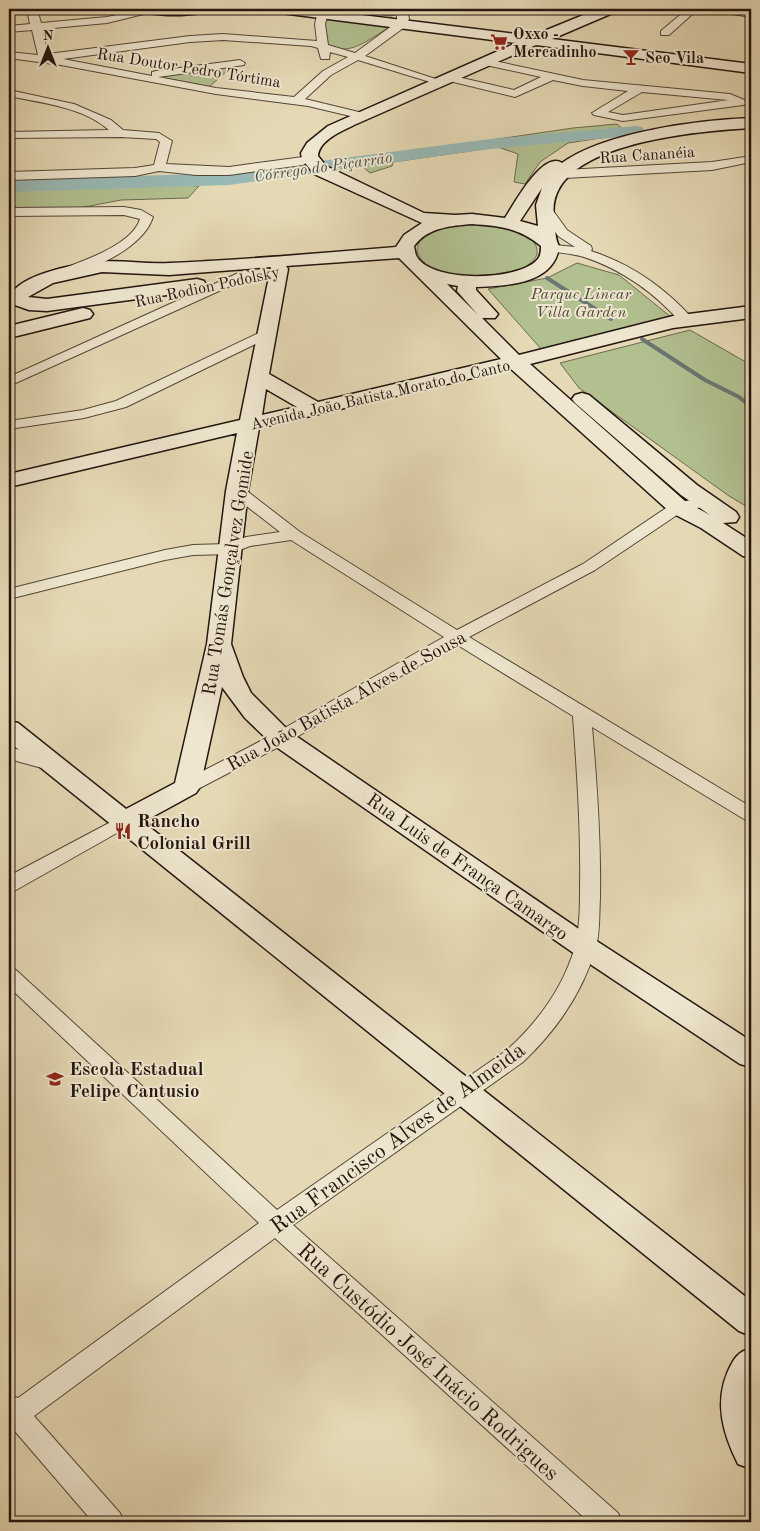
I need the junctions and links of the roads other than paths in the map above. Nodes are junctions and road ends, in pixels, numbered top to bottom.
1 (32, 9) edge
2 (152, 9) edge
3 (201, 9) edge
4 (281, 9) edge
5 (596, 9) edge
6 (610, 9) edge
7 (693, 9) edge
8 (720, 9) edge
9 (741, 10) edge
10 (329, 11) edge
11 (751, 14) edge
12 (403, 17) edge
13 (37, 27) junction
14 (9, 30) edge
15 (665, 33) dead end
16 (532, 38) junction
17 (262, 39) junction
18 (323, 46) junction
19 (647, 53) junction
20 (9, 55) edge
21 (245, 57) junction
22 (356, 57) junction
23 (44, 58) junction
24 (485, 62) junction
25 (751, 63) edge
26 (751, 68) edge
27 (327, 73) junction
28 (137, 76) junction
29 (552, 76) junction
30 (441, 81) junction
31 (222, 84) junction
32 (641, 88) junction
33 (9, 94) edge
34 (298, 100) junction
35 (54, 101) junction
36 (9, 102) edge
37 (751, 114) edge
38 (360, 115) junction
39 (751, 123) edge
40 (151, 132) dead end
41 (120, 133) junction
42 (9, 135) edge
43 (647, 137) junction
44 (605, 150) junction
45 (583, 157) junction
46 (751, 159) edge
47 (311, 166) junction
48 (159, 167) junction
49 (602, 173) junction
50 (9, 176) edge
51 (550, 176) junction
52 (545, 208) junction
53 (9, 212) edge
54 (453, 220) junction
55 (510, 223) junction
56 (418, 231) junction
57 (547, 250) junction
58 (113, 258) junction
59 (412, 261) junction
60 (603, 261) junction
61 (279, 269) junction
62 (245, 274) junction
63 (46, 280) junction
64 (468, 282) junction
65 (197, 285) junction
66 (9, 290) edge
67 (751, 312) edge
68 (687, 321) junction
69 (9, 332) edge
70 (265, 334) junction
71 (536, 358) junction
72 (515, 362) junction
73 (45, 365) junction
74 (9, 370) edge
75 (259, 376) junction
76 (9, 382) edge
77 (316, 409) junction
78 (250, 424) junction
79 (9, 425) edge
80 (9, 480) edge
81 (237, 491) junction
82 (705, 502) junction
83 (678, 507) junction
84 (751, 532) edge
85 (294, 536) junction
86 (230, 549) junction
87 (751, 551) edge
88 (9, 594) edge
89 (456, 637) junction
90 (219, 644) junction
91 (582, 712) junction
92 (9, 729) edge
93 (281, 738) junction
94 (9, 753) edge
95 (56, 765) junction
96 (187, 787) junction
97 (751, 815) edge
98 (124, 821) junction
99 (9, 885) edge
100 (585, 947) junction
101 (9, 975) edge
102 (751, 1056) edge
103 (465, 1091) junction
104 (276, 1224) junction
105 (751, 1321) edge
106 (751, 1363) edge
107 (11, 1413) edge
108 (751, 1452) edge
109 (110, 1522) edge
110 (608, 1522) edge

1 - 13 street
2 - 3 main road
2 - 13 street
4 - 10 main road
5 - 16 main road
6 - 16 main road
7 - 15 street
8 - 9 street
9 - 11 street
10 - 12 main road
10 - 18 street
12 - 16 main road
12 - 22 street
13 - 14 street
13 - 23 street
16 - 19 main road
16 - 24 main road
16 - 30 main road
17 - 18 street
17 - 21 street
17 - 23 street
18 - 22 street
18 - 27 street
19 - 25 main road
19 - 26 main road
20 - 23 street, Rua Doutor Pedro Tórtima
21 - 28 street
21 - 31 street
22 - 27 street
22 - 30 street
23 - 28 street, Rua Doutor Pedro Tórtima
24 - 29 street
24 - 30 main road
27 - 34 street
28 - 31 street, Rua Doutor Pedro Tórtima
29 - 30 street
29 - 32 street
30 - 38 main road
31 - 34 street, Rua Doutor Pedro Tórtima
32 - 32 street
33 - 35 street
34 - 38 street, Rua Doutor Pedro Tórtima
35 - 36 street
35 - 41 street
37 - 43 main road
38 - 47 main road
39 - 43 main road
40 - 41 street
41 - 42 street
41 - 48 street
43 - 44 main road
44 - 45 main road
44 - 51 main road
45 - 49 main road
45 - 51 main road
46 - 49 street, Rua Cananéia
47 - 48 street
47 - 54 main road
47 - 56 main road
48 - 50 street
49 - 51 street, Rua Cananéia
51 - 52 main road
51 - 55 main road
52 - 57 main road
52 - 60 street
53 - 58 street
54 - 55 main road
54 - 56 main road
55 - 57 main road
56 - 59 main road
57 - 60 street
57 - 64 main road
58 - 59 main road
58 - 63 main road
59 - 61 main road, Rua Rodion Podolsky
59 - 64 main road
59 - 72 main road
60 - 68 street
61 - 62 main road, Rua Rodion Podolsky
61 - 70 main road, Rua Tomás Gonçalvez Gomide
62 - 65 main road, Rua Rodion Podolsky
62 - 73 street
63 - 65 main road
63 - 66 main road
64 - 71 main road
65 - 69 main road, Rua Rodion Podolsky
67 - 68 main road, Avenida João Batista Morato do Canto
68 - 71 main road, Avenida João Batista Morato do Canto
70 - 75 main road, Rua Tomás Gonçalvez Gomide
70 - 79 street
71 - 72 main road, Avenida João Batista Morato do Canto
71 - 82 street
72 - 77 main road, Avenida João Batista Morato do Canto
72 - 83 main road
73 - 74 street
73 - 76 street
75 - 77 main road
75 - 78 main road, Rua Tomás Gonçalvez Gomide
77 - 78 main road, Avenida João Batista Morato do Canto
78 - 80 main road, Avenida João Batista Morato do Canto
78 - 81 main road, Rua Tomás Gonçalvez Gomide
81 - 85 street
81 - 86 main road, Rua Tomás Gonçalvez Gomide
82 - 83 street
82 - 84 street
83 - 87 main road
83 - 89 street, Rua João Batista Alves de Sousa
85 - 86 street
85 - 89 street
86 - 88 street
86 - 90 main road, Rua Tomás Gonçalvez Gomide
89 - 91 street
89 - 93 street, Rua João Batista Alves de Sousa
90 - 93 main road, Rua Luis de França Camargo
90 - 96 main road, Rua Tomás Gonçalvez Gomide
91 - 97 street
91 - 100 street, Rua Francisco Alves de Almeida
92 - 95 main road
93 - 96 street, Rua João Batista Alves de Sousa
93 - 100 main road, Rua Luis de França Camargo
94 - 95 street
95 - 98 main road
96 - 98 main road, Rua João Batista Alves de Sousa
98 - 99 street, Rua João Batista Alves de Sousa
98 - 103 main road
100 - 102 main road, Rua Luis de França Camargo
100 - 103 street, Rua Francisco Alves de Almeida
101 - 104 street, Rua Custódio José Inácio Rodrigues
103 - 104 street, Rua Francisco Alves de Almeida
103 - 105 main road
104 - 107 street, Rua Francisco Alves de Almeida
104 - 110 street, Rua Custódio José Inácio Rodrigues
106 - 108 main road
107 - 109 street

